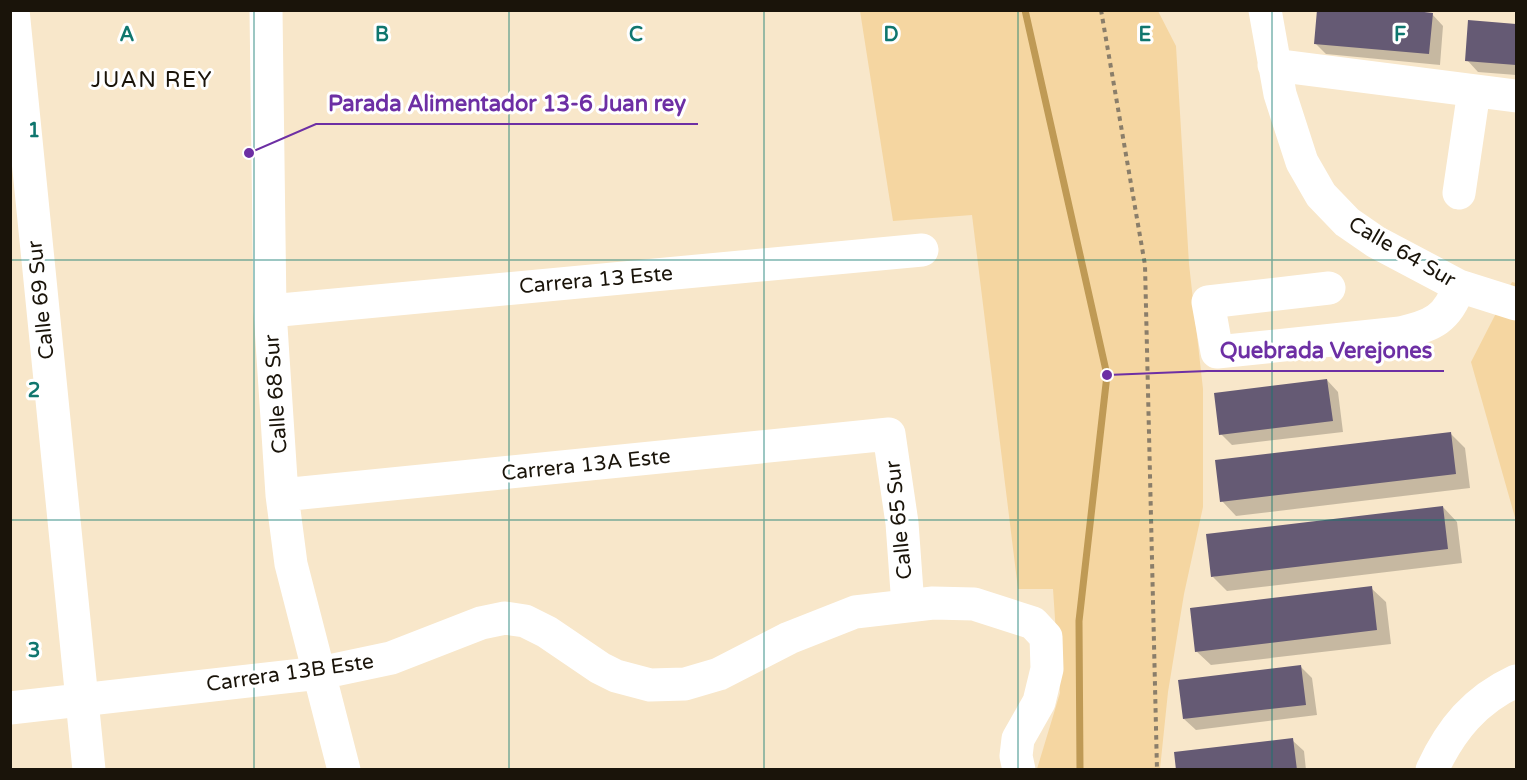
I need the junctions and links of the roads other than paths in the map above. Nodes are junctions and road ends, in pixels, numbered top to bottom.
1 (13, 10) edge
2 (266, 10) edge
3 (1265, 10) edge
4 (1274, 65) junction
5 (1474, 91) junction
6 (1516, 96) edge
7 (1459, 193) dead end
8 (922, 250) dead end
9 (1329, 288) dead end
10 (1465, 288) junction
11 (1516, 304) edge
12 (270, 311) junction
13 (1516, 317) edge
14 (889, 434) joint
15 (282, 495) junction
16 (908, 606) junction
17 (320, 673) junction
18 (1516, 681) edge
19 (81, 699) junction
20 (10, 708) edge
21 (88, 770) edge
22 (344, 770) edge
23 (1019, 770) edge
24 (1432, 770) edge

1 - 19 street, Calle 69 Sur
2 - 12 street, Calle 68 Sur
3 - 4 street, Calle 64 Sur
4 - 5 street
4 - 10 street, Calle 64 Sur
5 - 6 street
5 - 7 street
8 - 12 street, Carrera 13 Este
9 - 10 street
10 - 11 street, Calle 64 Sur
10 - 13 street, Calle 64 Sur
12 - 15 street, Calle 68 Sur
14 - 15 street, Carrera 13A Este
14 - 16 street, Calle 65 Sur
15 - 17 street, Calle 68 Sur
16 - 17 street, Carrera 13B Este
16 - 23 street, Carrera 13B Este
17 - 19 street, Carrera 13B Este
17 - 22 street, Calle 68 Sur
18 - 24 street
19 - 20 street, Carrera 13B Este
19 - 21 street, Calle 69 Sur

